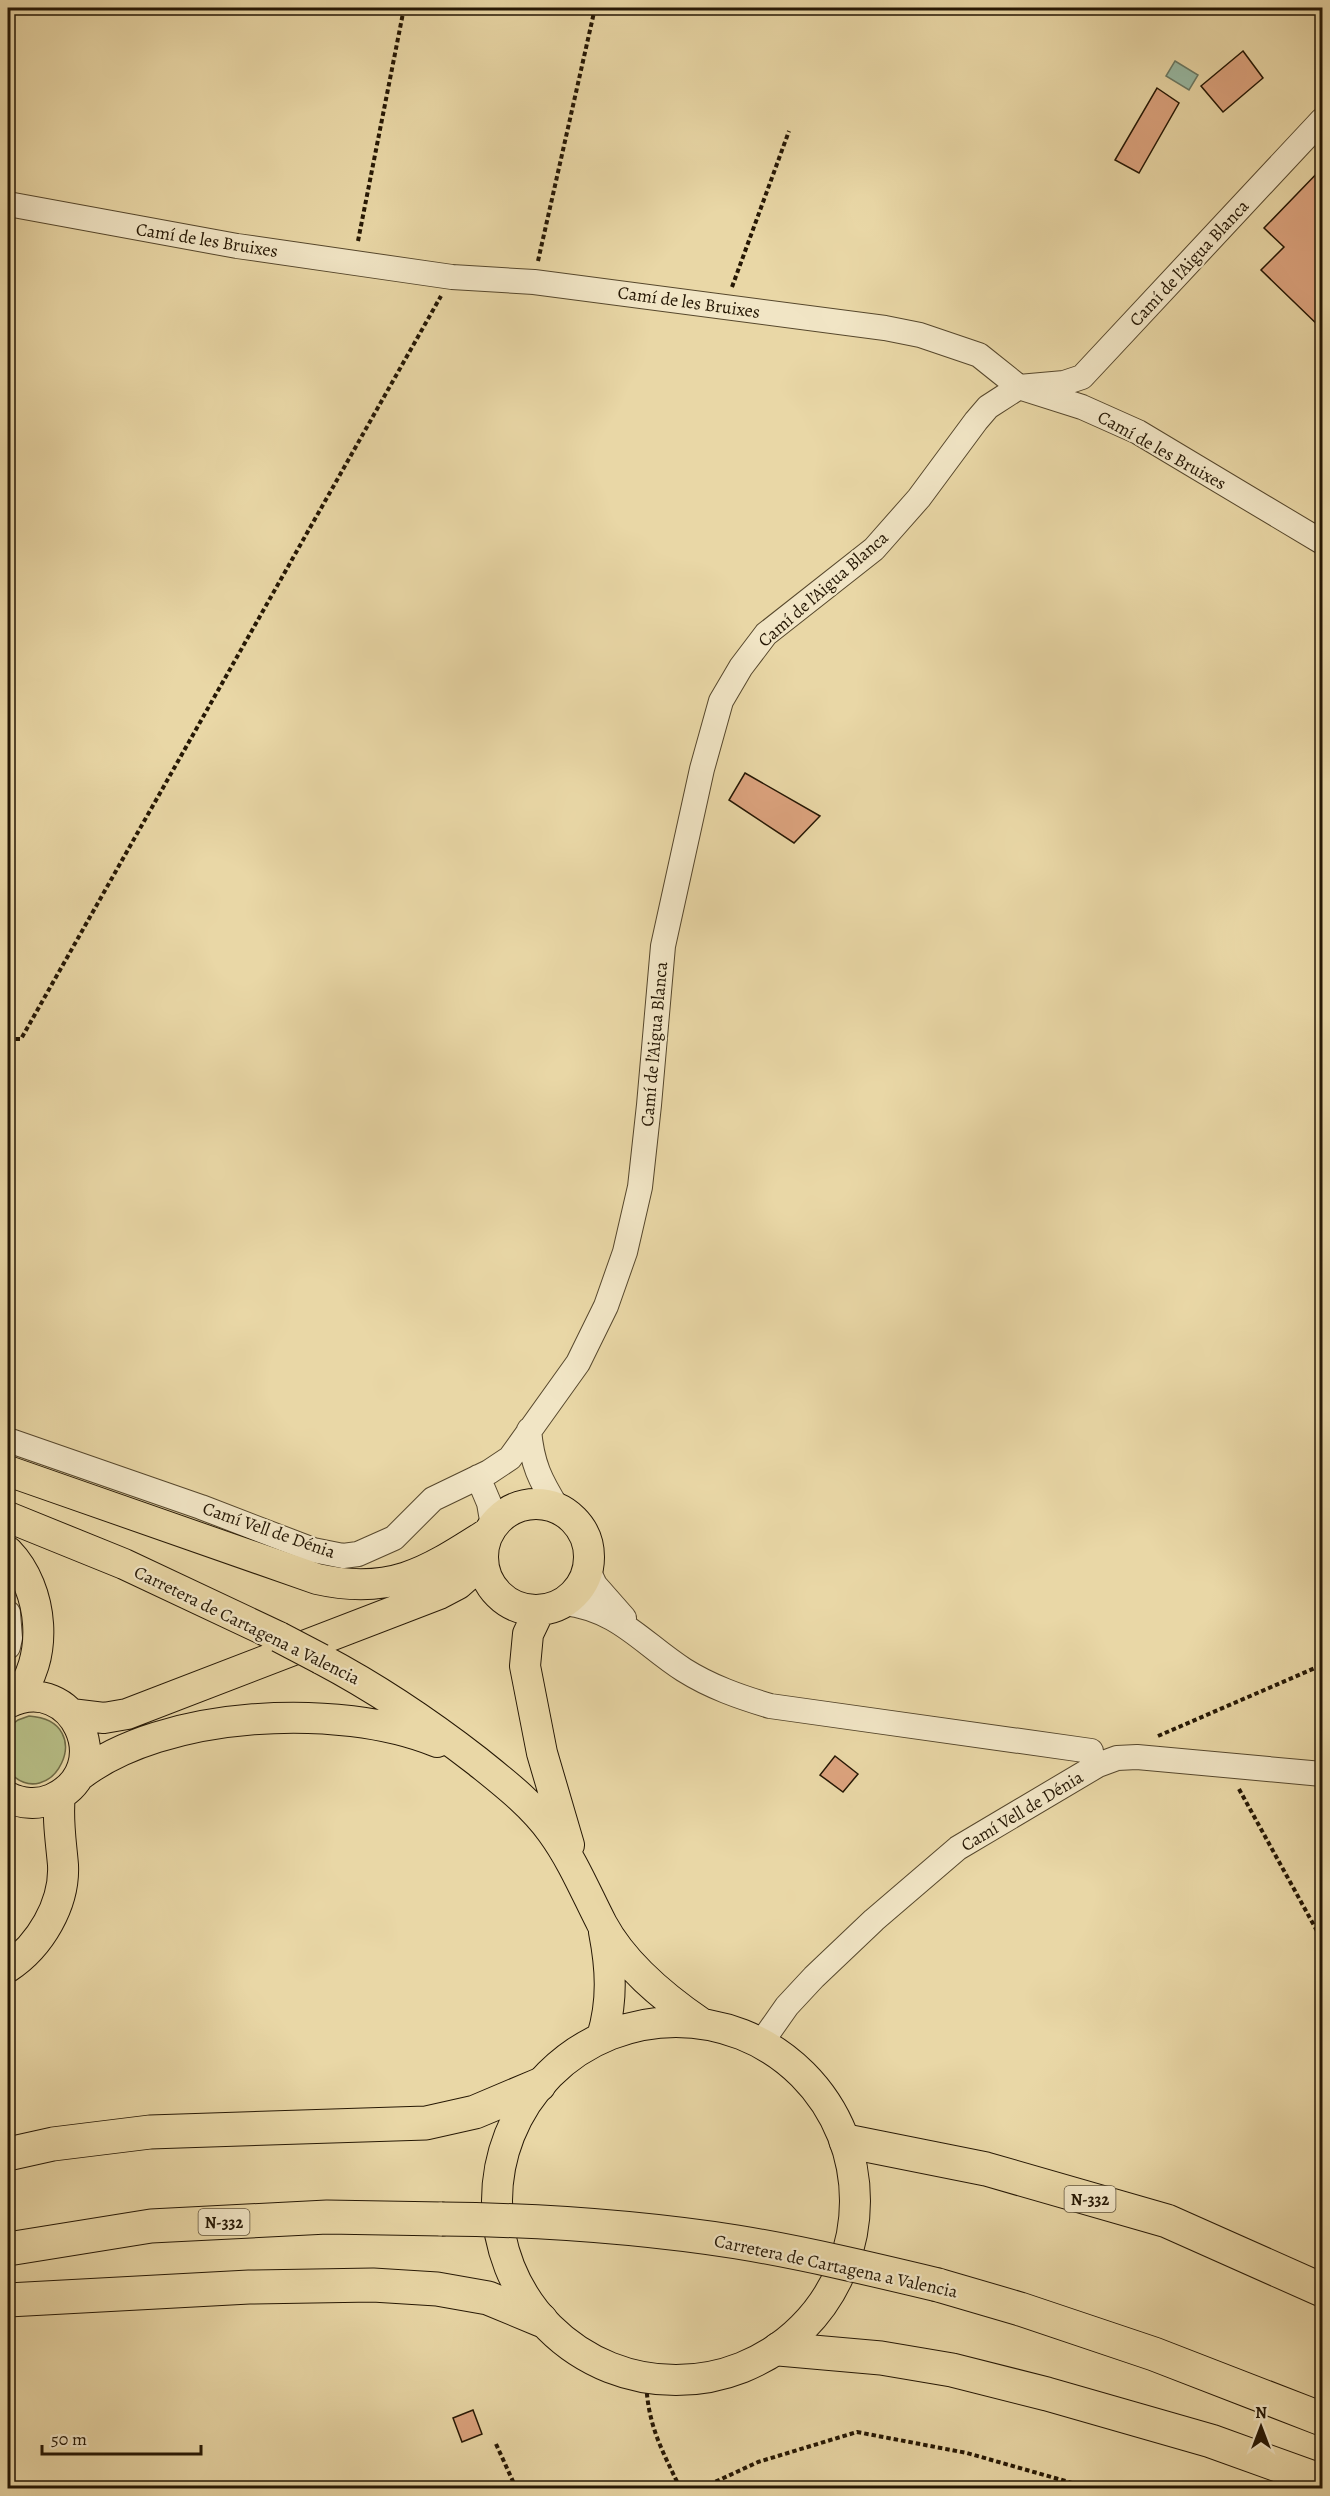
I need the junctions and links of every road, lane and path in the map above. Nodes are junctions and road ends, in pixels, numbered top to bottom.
1 (404, 8) edge
2 (595, 8) edge
3 (1323, 120) edge
4 (789, 131) dead end
5 (8, 204) edge
6 (354, 262) junction
7 (452, 277) junction
8 (534, 282) junction
9 (724, 307) junction
10 (1018, 387) junction
11 (1323, 542) edge
12 (8, 1039) edge
13 (529, 1430) junction
14 (8, 1440) edge
15 (510, 1458) junction
16 (8, 1471) edge
17 (478, 1477) junction
18 (540, 1480) junction
19 (558, 1509) junction
20 (8, 1517) edge
21 (490, 1529) junction
22 (8, 1552) edge
23 (483, 1562) junction
24 (588, 1570) junction
25 (494, 1591) junction
26 (439, 1594) junction
27 (551, 1607) junction
28 (8, 1616) edge
29 (640, 1635) junction
30 (8, 1647) edge
31 (1323, 1665) edge
32 (11, 1701) edge
33 (71, 1714) junction
34 (127, 1714) junction
35 (1091, 1751) dead end
36 (468, 1754) junction
37 (1126, 1757) junction
38 (1225, 1764) junction
39 (1323, 1774) edge
40 (75, 1775) junction
41 (15, 1800) edge
42 (60, 1847) junction
43 (585, 1887) junction
44 (603, 1926) junction
45 (1323, 1940) edge
46 (8, 1967) edge
47 (701, 2023) junction
48 (602, 2037) junction
49 (761, 2043) junction
50 (539, 2085) junction
51 (846, 2141) junction
52 (8, 2154) edge
53 (8, 2249) edge
54 (1323, 2290) edge
55 (8, 2300) edge
56 (541, 2320) junction
57 (779, 2349) junction
58 (646, 2378) junction
59 (1323, 2419) edge
60 (496, 2444) dead end
61 (1323, 2481) edge
62 (516, 2488) edge
63 (680, 2488) edge
64 (702, 2488) edge
65 (1090, 2488) edge

1 - 6 path
2 - 8 path
3 - 10 street, Camí de l’Aigua Blanca
4 - 9 path
5 - 6 street, Camí de les Bruixes
6 - 7 street, Camí de les Bruixes
7 - 8 street, Camí de les Bruixes
7 - 12 path
8 - 9 street, Camí de les Bruixes
9 - 10 street, Camí de les Bruixes
10 - 11 street, Camí de les Bruixes
10 - 13 street, Camí de l’Aigua Blanca
13 - 15 street, Camí de l’Aigua Blanca
13 - 18 street
14 - 17 street, Camí Vell de Dénia
15 - 17 street, Camí Vell de Dénia
15 - 18 street
16 - 21 main road
17 - 21 street
18 - 19 street
19 - 21 main road
19 - 24 main road
20 - 36 main road, Carretera de Cartagena a Valencia, bridge
21 - 23 main road
22 - 32 main road
23 - 25 main road
23 - 26 main road
24 - 27 main road
24 - 29 street, Camí Vell de Dénia
25 - 26 main road
25 - 27 main road
26 - 34 main road
27 - 29 street, Camí Vell de Dénia
27 - 43 main road
28 - 30 street
29 - 35 street, Camí Vell de Dénia
31 - 37 path
32 - 33 main road
33 - 34 main road
33 - 40 main road
34 - 40 main road
36 - 40 main road
36 - 43 main road, Carretera de Cartagena a Valencia
37 - 38 street, Camí Vell de Dénia
37 - 49 street, Camí Vell de Dénia
38 - 39 street, Camí Vell de Dénia
38 - 45 path
40 - 41 main road
40 - 42 main road
41 - 42 main road
42 - 46 main road
43 - 44 main road, Carretera de Cartagena a Valencia
44 - 47 main road, Carretera de Cartagena a Valencia
44 - 48 main road, Carretera de Cartagena a Valencia
47 - 48 main road
47 - 49 main road
48 - 50 main road
49 - 51 main road
50 - 52 highway
50 - 56 main road
51 - 54 highway, N-332
51 - 57 main road
53 - 59 highway, Carretera de Cartagena a Valencia / N-332, bridge
55 - 56 highway
56 - 58 main road
57 - 58 main road
57 - 61 highway
58 - 63 path
60 - 62 path
64 - 65 path

